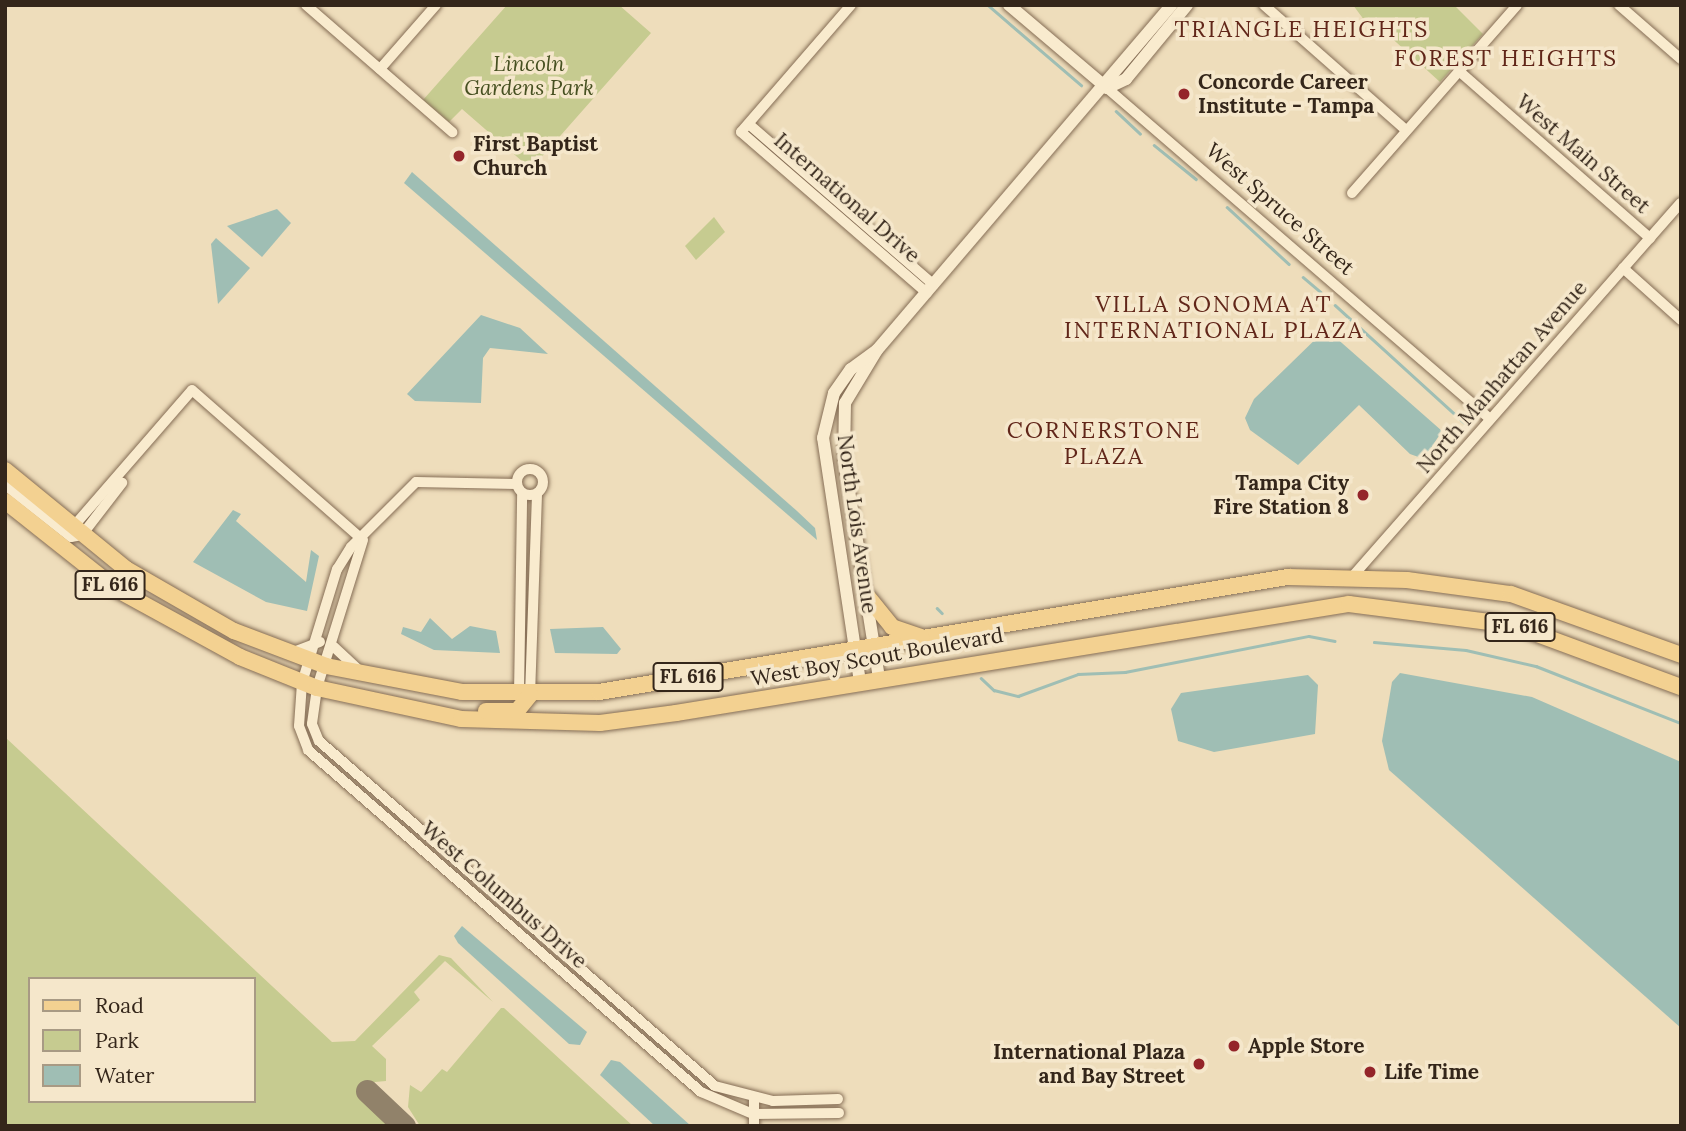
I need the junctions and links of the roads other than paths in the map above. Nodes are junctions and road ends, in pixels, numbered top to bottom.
1 (306, 5) edge
2 (436, 5) edge
3 (851, 5) edge
4 (1009, 5) edge
5 (1172, 5) edge
6 (1187, 5) edge
7 (1264, 5) edge
8 (1517, 5) edge
9 (1619, 5) edge
10 (1681, 60) edge
11 (380, 69) junction
12 (1459, 71) junction
13 (1107, 88) junction
14 (751, 127) junction
15 (1406, 130) junction
16 (452, 132) dead end
17 (796, 172) junction
18 (1352, 193) dead end
19 (1681, 203) edge
20 (1650, 238) junction
21 (1623, 268) junction
22 (931, 289) junction
23 (1681, 320) edge
24 (877, 350) junction
25 (1490, 419) junction
26 (5, 470) edge
27 (5, 485) edge
28 (519, 488) junction
29 (537, 494) junction
30 (5, 501) edge
31 (78, 531) junction
32 (363, 540) junction
33 (1352, 577) junction
34 (533, 584) junction
35 (522, 592) junction
36 (868, 597) junction
37 (1349, 604) junction
38 (927, 639) junction
39 (320, 642) junction
40 (334, 647) junction
41 (876, 648) junction
42 (855, 651) junction
43 (289, 653) junction
44 (1681, 656) edge
45 (319, 664) junction
46 (368, 675) junction
47 (879, 678) junction
48 (860, 682) junction
49 (309, 686) junction
50 (1681, 687) edge
51 (525, 695) junction
52 (394, 708) junction
53 (754, 1099) junction
54 (838, 1099) dead end
55 (839, 1113) dead end
56 (753, 1114) junction
57 (754, 1126) edge

1 - 11 street
2 - 11 street
3 - 14 street
4 - 13 street, West Spruce Street
5 - 13 street, North Lois Avenue
6 - 13 street, North Lois Avenue
7 - 15 street
8 - 12 street
9 - 10 street
11 - 16 street
12 - 15 street
12 - 20 street, West Main Street
13 - 22 street, North Lois Avenue
13 - 25 street, West Spruce Street
14 - 17 street, International Drive
14 - 17 street, International Drive
15 - 18 street
17 - 22 street, International Drive
19 - 20 street, North Manhattan Avenue
20 - 21 street, North Manhattan Avenue
21 - 23 street
21 - 25 street, North Manhattan Avenue
22 - 24 street, North Lois Avenue
24 - 36 street, North Lois Avenue
24 - 42 street, North Lois Avenue
25 - 33 street, North Manhattan Avenue
26 - 31 main road, FL 616
27 - 31 street
28 - 29 street
28 - 29 street
28 - 32 street
28 - 35 street
29 - 34 street
30 - 49 main road, West Boy Scout Boulevard / FL 616
31 - 32 street
31 - 43 main road, West Boy Scout Boulevard / FL 616
32 - 39 street
32 - 40 street
33 - 37 main road
33 - 38 main road, West Boy Scout Boulevard / FL 616
33 - 44 main road, West Boy Scout Boulevard / FL 616
34 - 35 street
34 - 51 street
35 - 51 street
36 - 38 main road
36 - 41 street, North Lois Avenue
37 - 47 main road, West Boy Scout Boulevard / FL 616
37 - 50 main road, West Boy Scout Boulevard / FL 616
38 - 41 main road, West Boy Scout Boulevard / FL 616
39 - 43 street
39 - 45 street
40 - 45 street
40 - 46 street
41 - 42 main road, West Boy Scout Boulevard / FL 616
41 - 47 street, North Lois Avenue
42 - 48 street, North Lois Avenue
42 - 51 main road, West Boy Scout Boulevard / FL 616
43 - 45 main road, West Boy Scout Boulevard / FL 616
45 - 46 main road, West Boy Scout Boulevard / FL 616
45 - 49 street, West Columbus Drive
45 - 49 street, West Columbus Drive
46 - 51 main road, West Boy Scout Boulevard / FL 616
47 - 48 main road, West Boy Scout Boulevard / FL 616
48 - 52 main road, West Boy Scout Boulevard / FL 616
49 - 52 main road, West Boy Scout Boulevard / FL 616
49 - 53 street, West Columbus Drive
49 - 56 street, West Columbus Drive
51 - 52 main road
53 - 54 street
53 - 56 street
55 - 56 street
56 - 57 street

